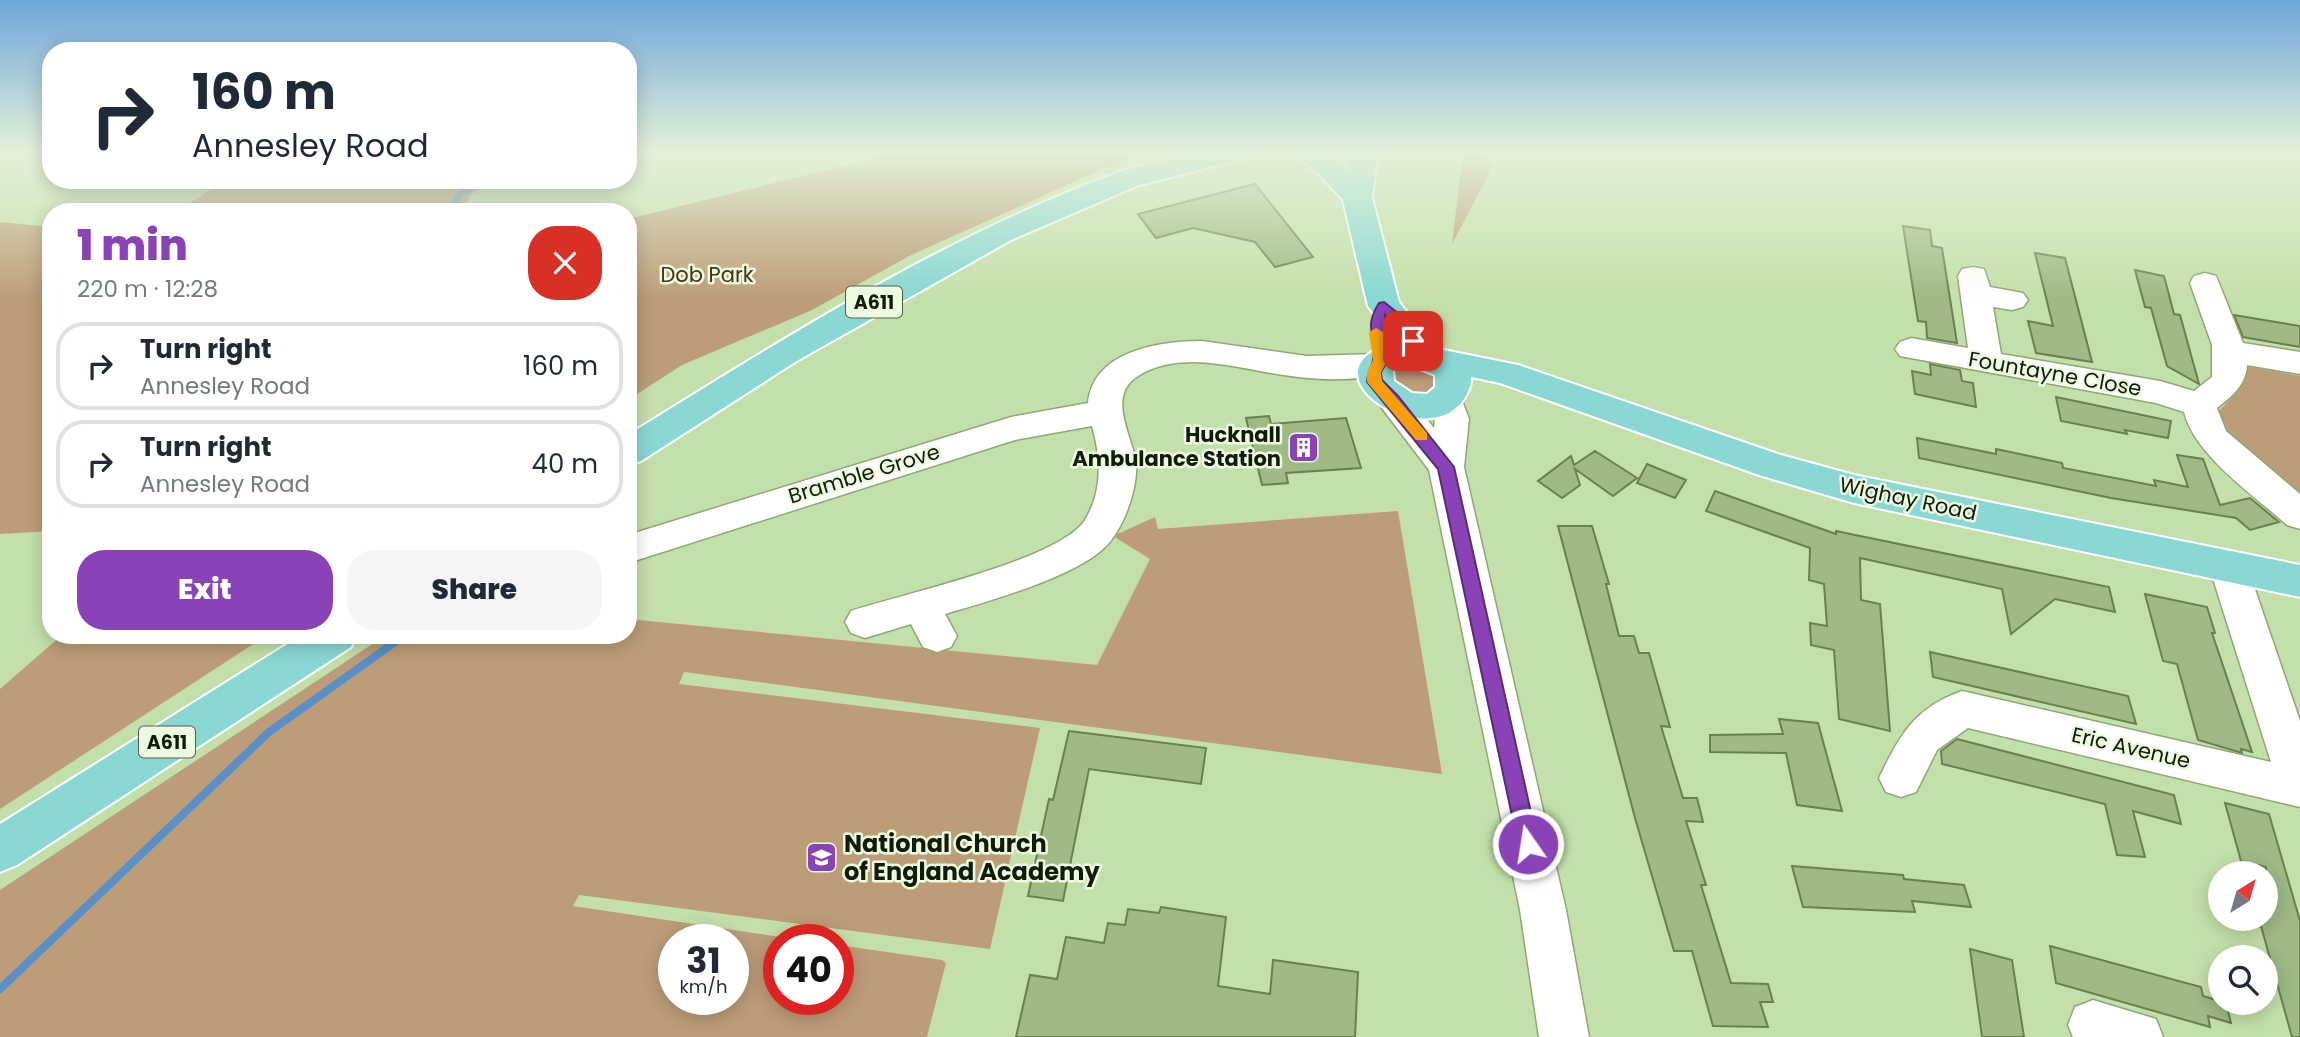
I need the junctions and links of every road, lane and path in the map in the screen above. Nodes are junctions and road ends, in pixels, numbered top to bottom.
1 (1077, 200) edge
2 (1358, 200) edge
3 (2205, 283) dead end
4 (2012, 300) dead end
5 (1384, 306) junction
6 (1911, 349) dead end
7 (2230, 351) junction
8 (1428, 356) junction
9 (1986, 362) junction
10 (2300, 363) edge
11 (1383, 379) junction
12 (1526, 381) junction
13 (1448, 396) junction
14 (2199, 405) junction
15 (1104, 413) junction
16 (637, 446) edge
17 (1446, 467) junction
18 (2300, 515) edge
19 (637, 546) edge
20 (2228, 566) junction
21 (2300, 581) edge
22 (866, 622) dead end
23 (322, 644) edge
24 (1901, 778) dead end
25 (2300, 787) edge
26 (0, 850) edge
27 (1564, 1037) edge

1 - 16 main road, A611
2 - 5 main road
3 - 7 street
4 - 9 street
5 - 8 main road
5 - 11 main road
6 - 9 street, Fountayne Close
7 - 10 street
7 - 14 street
8 - 11 main road, Wighay Road
8 - 12 main road, Wighay Road
8 - 13 main road
9 - 14 street, Fountayne Close
11 - 13 main road, Wighay Road
11 - 15 street
11 - 17 street
12 - 13 main road, Wighay Road
12 - 20 main road, Wighay Road
13 - 17 street
14 - 18 street
15 - 19 street, Bramble Grove
15 - 22 street
17 - 27 street
20 - 21 main road, Wighay Road
20 - 25 street
23 - 26 main road, A611
24 - 25 street, Eric Avenue

